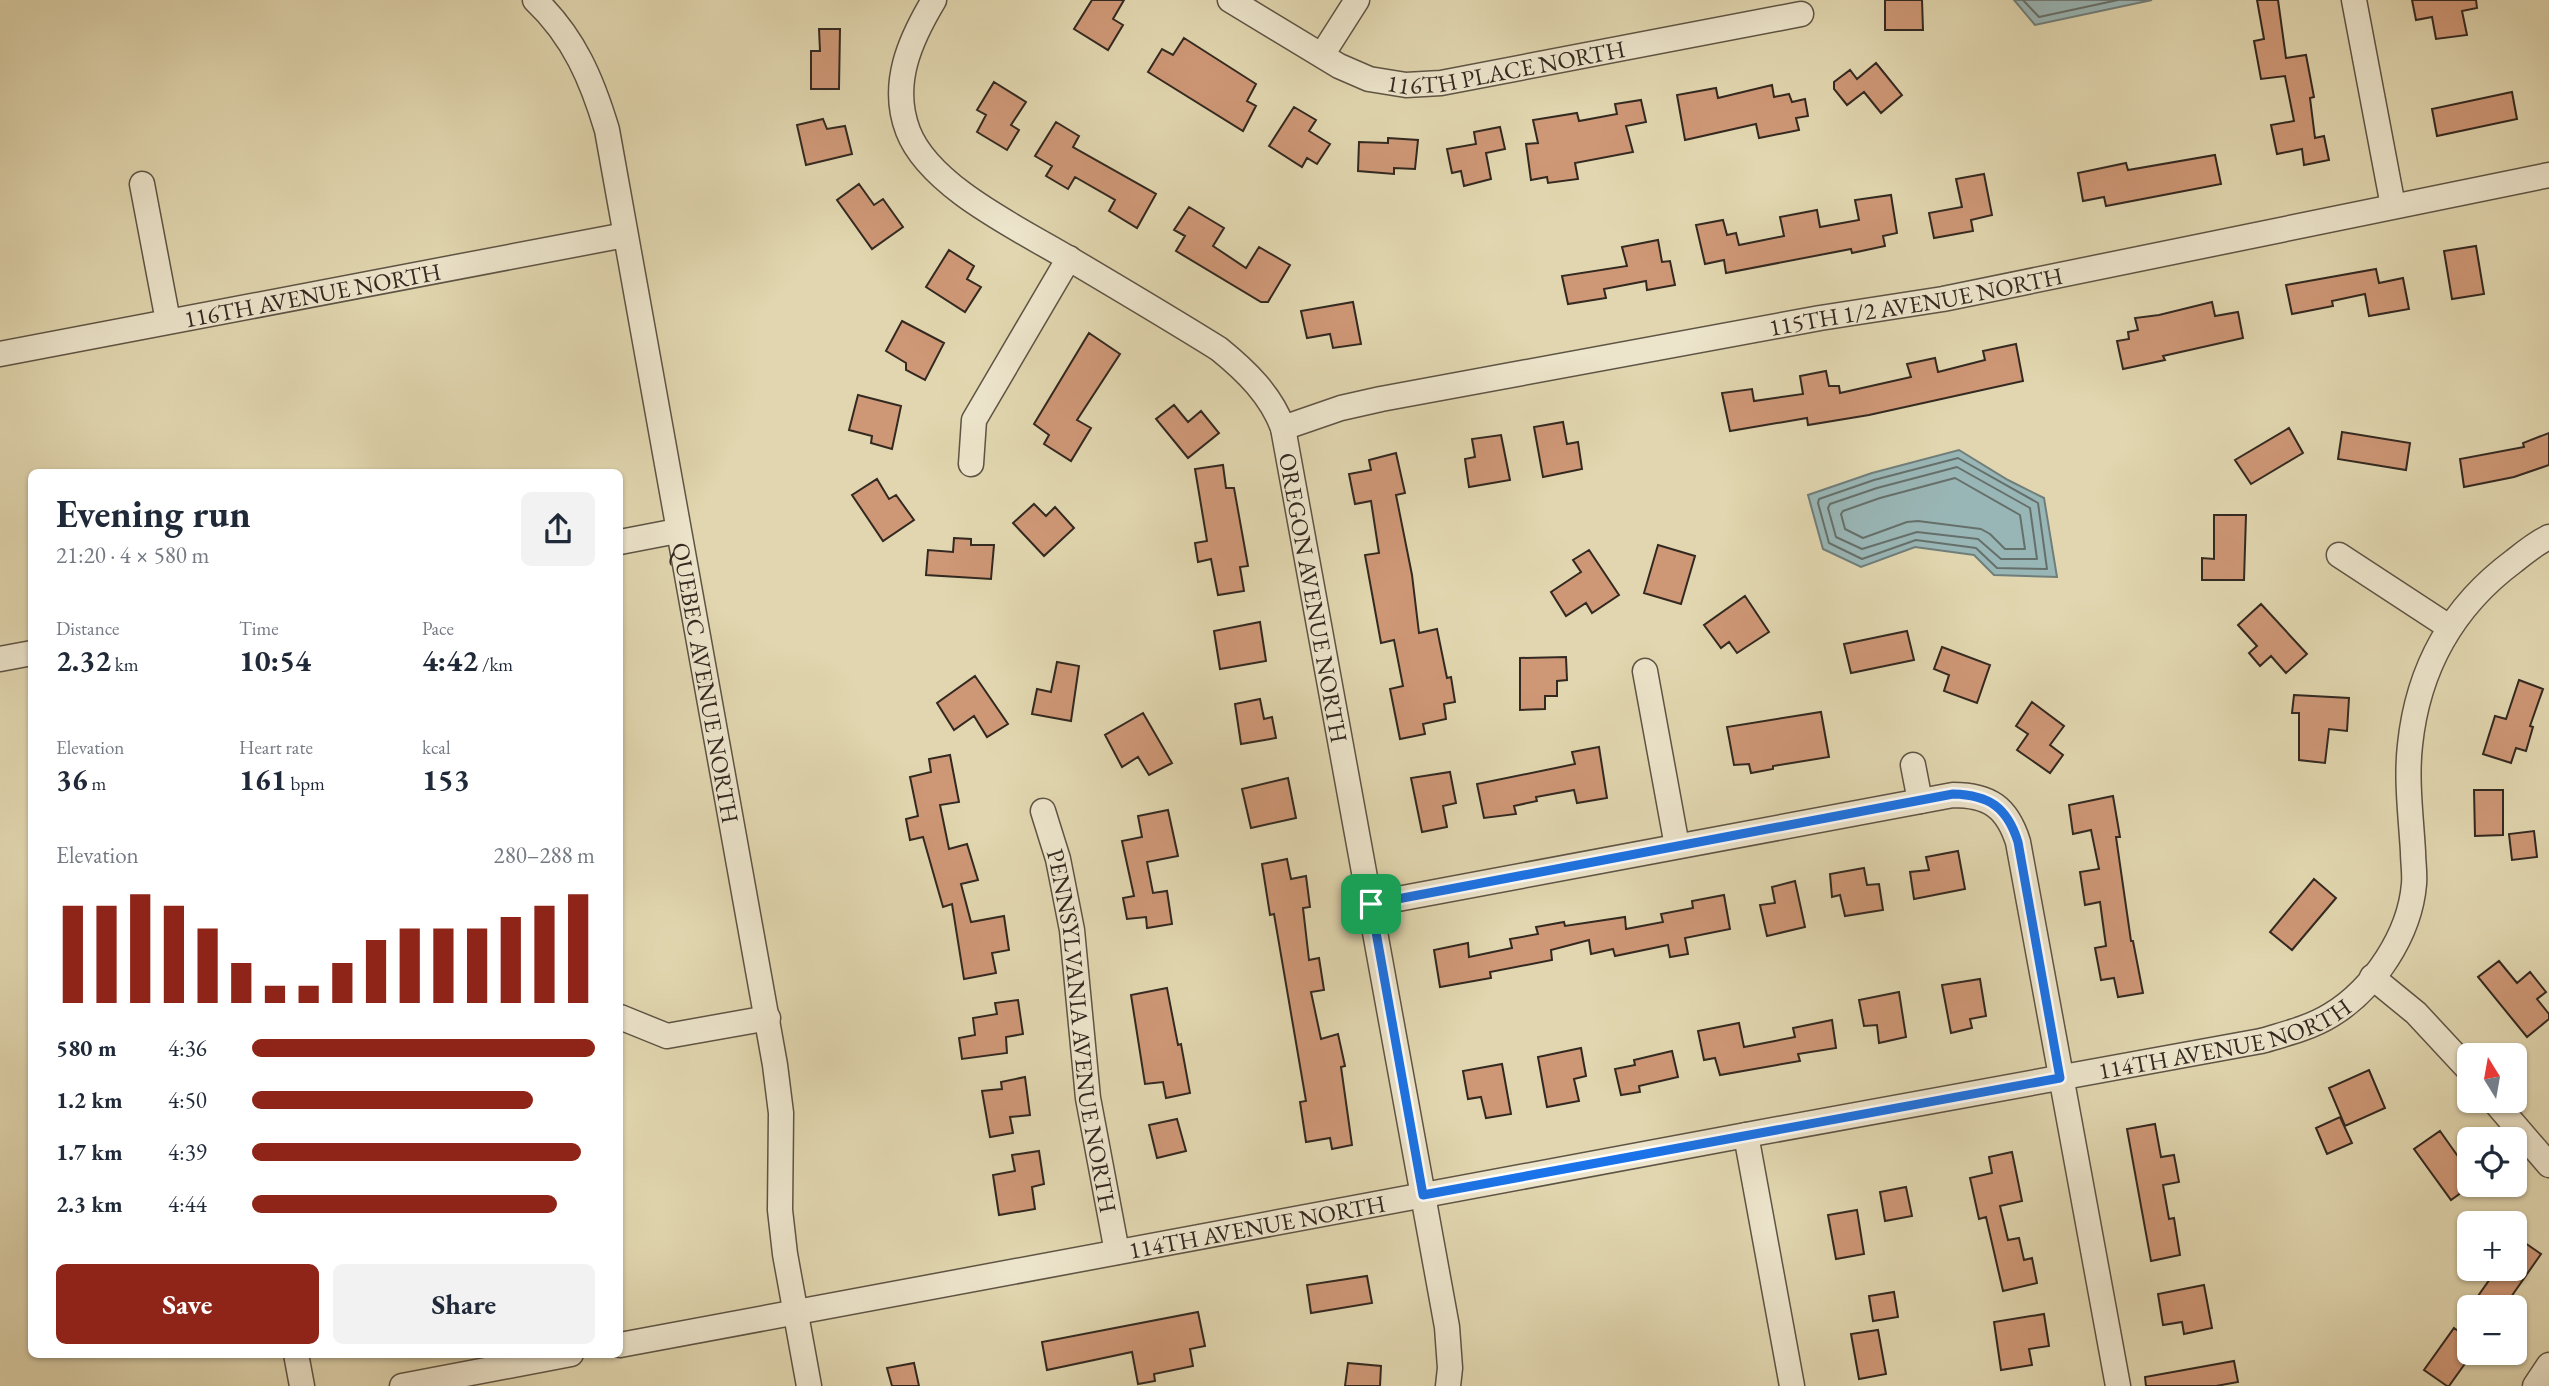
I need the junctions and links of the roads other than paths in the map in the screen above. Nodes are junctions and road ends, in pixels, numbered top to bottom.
1 (534, 0) edge
2 (934, 0) edge
3 (1230, 0) edge
4 (1357, 0) edge
5 (2354, 0) edge
6 (1801, 14) dead end
7 (1322, 55) junction
8 (2549, 175) edge
9 (142, 184) dead end
10 (2393, 206) junction
11 (625, 235) junction
12 (1069, 258) junction
13 (168, 321) junction
14 (0, 354) edge
15 (1283, 428) junction
16 (971, 464) dead end
17 (677, 531) junction
18 (2549, 537) edge
19 (623, 541) edge
20 (2339, 555) dead end
21 (2449, 627) junction
22 (28, 654) edge
23 (0, 659) edge
24 (1645, 671) dead end
25 (1913, 765) dead end
26 (1920, 801) junction
27 (1043, 811) dead end
28 (1677, 846) junction
29 (1371, 904) junction
30 (2372, 977) junction
31 (623, 1018) edge
32 (768, 1018) junction
33 (2457, 1057) edge
34 (2060, 1078) junction
35 (2504, 1113) edge
36 (1746, 1135) junction
37 (2549, 1165) edge
38 (1423, 1195) junction
39 (1117, 1252) junction
40 (796, 1312) junction
41 (623, 1344) edge
42 (297, 1358) edge
43 (550, 1358) edge
44 (2549, 1365) edge
45 (302, 1386) edge
46 (402, 1386) edge
47 (809, 1386) edge
48 (1448, 1386) edge
49 (1792, 1386) edge
50 (2118, 1386) edge
51 (2535, 1386) edge

1 - 11 street, QUEBEC AVENUE NORTH
2 - 12 street, OREGON AVENUE NORTH
3 - 7 street, 116TH PLACE NORTH
4 - 7 street
5 - 10 street
6 - 7 street, 116TH PLACE NORTH
8 - 10 street, 115TH 1/2 AVENUE NORTH
9 - 13 street
10 - 15 street, 115TH 1/2 AVENUE NORTH
11 - 13 street, 116TH AVENUE NORTH
11 - 17 street, QUEBEC AVENUE NORTH
12 - 15 street, OREGON AVENUE NORTH
12 - 16 street
13 - 14 street, 116TH AVENUE NORTH
15 - 29 street, OREGON AVENUE NORTH
17 - 19 street
17 - 32 street, QUEBEC AVENUE NORTH
18 - 21 street, 114TH AVENUE NORTH
20 - 21 street
21 - 30 street, 114TH AVENUE NORTH
22 - 23 street
24 - 28 street
25 - 26 street
26 - 28 street
26 - 34 street
27 - 39 street, PENNSYLVANIA AVENUE NORTH
28 - 29 street
29 - 38 street, OREGON AVENUE NORTH
30 - 33 street
30 - 34 street, 114TH AVENUE NORTH
31 - 32 street
32 - 40 street, QUEBEC AVENUE NORTH
34 - 36 street, 114TH AVENUE NORTH
34 - 50 street
35 - 37 street
36 - 38 street, 114TH AVENUE NORTH
36 - 49 street
38 - 39 street, 114TH AVENUE NORTH
38 - 48 street, OREGON AVENUE NORTH
39 - 40 street, 114TH AVENUE NORTH
40 - 41 street, 114TH AVENUE NORTH
40 - 47 street, QUEBEC AVENUE NORTH
42 - 45 street
43 - 46 street
44 - 51 street

